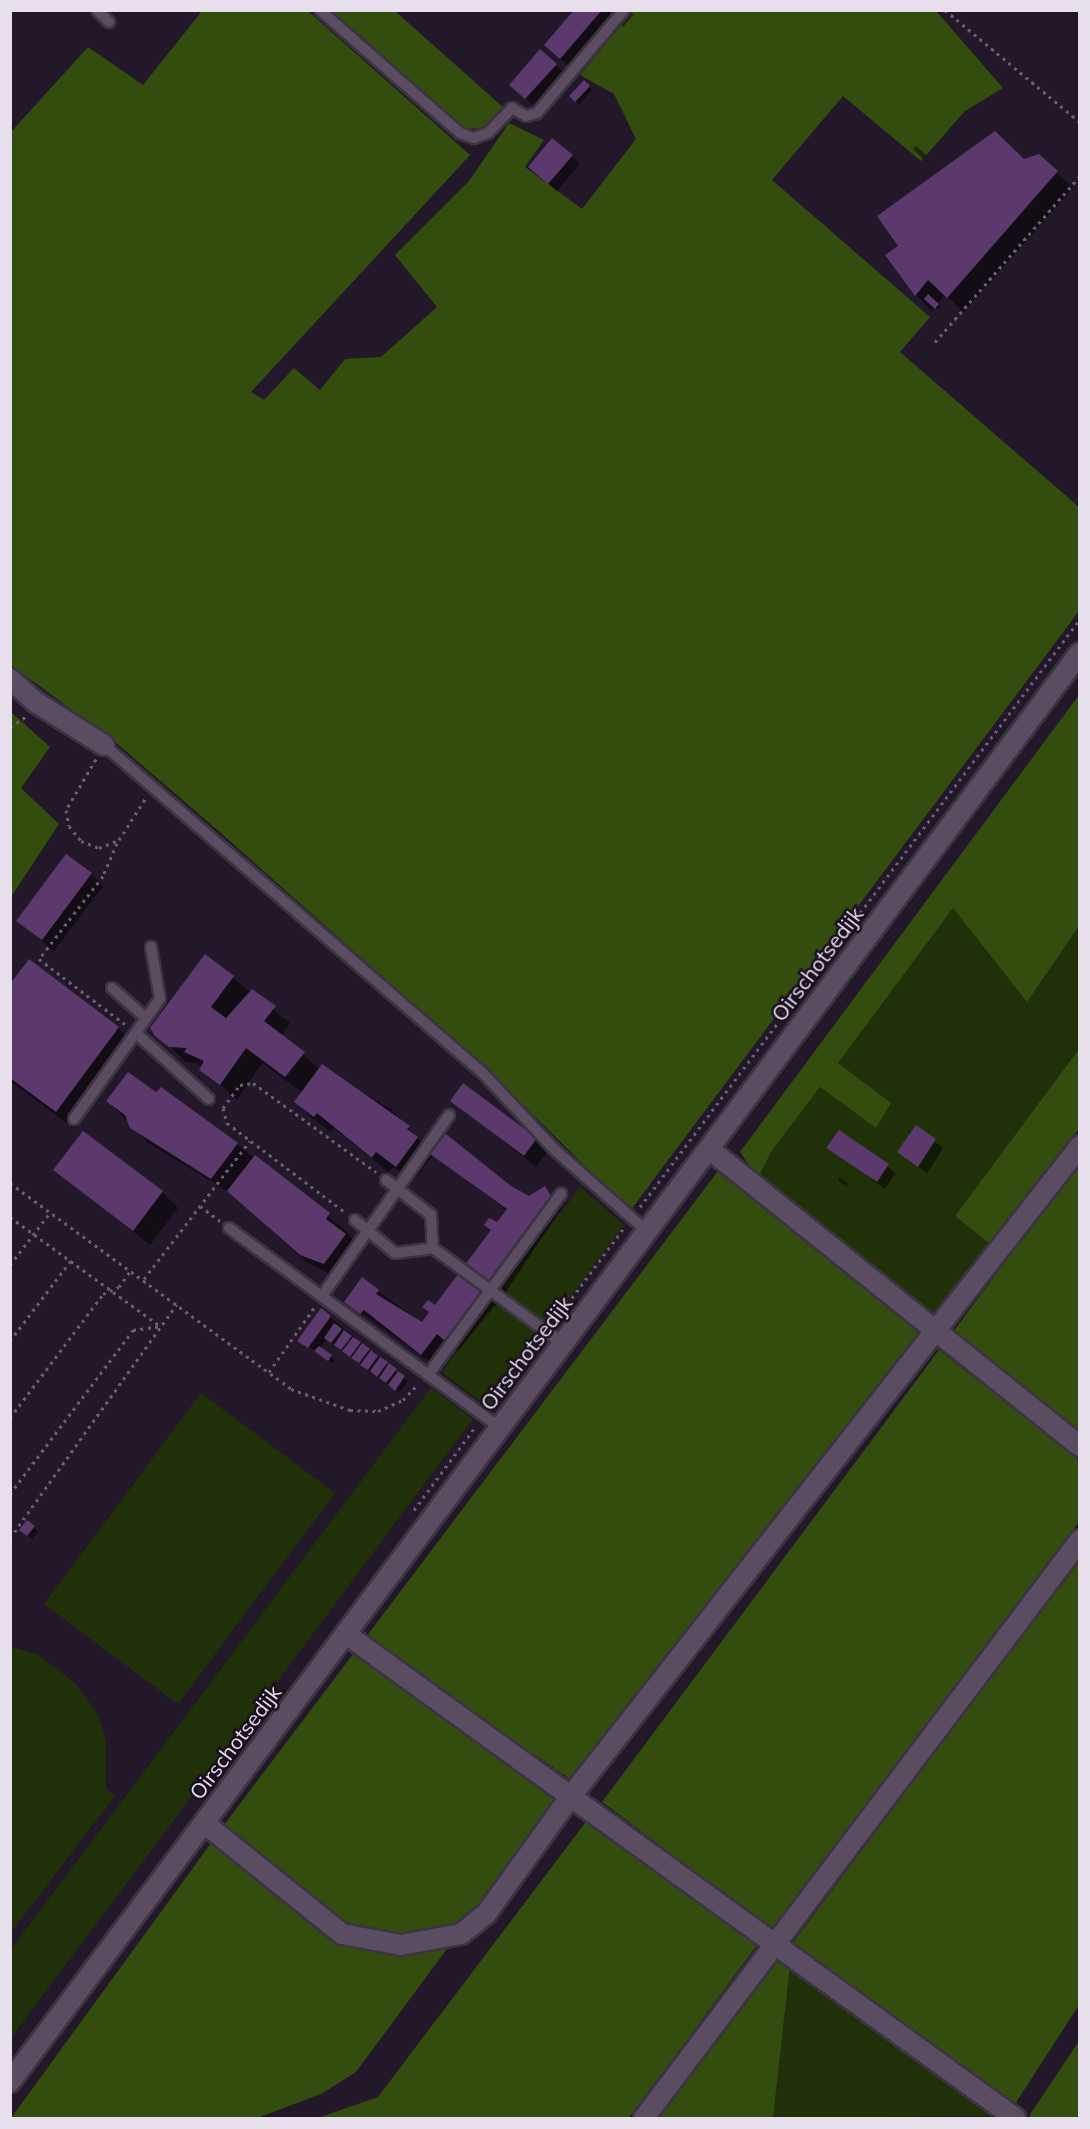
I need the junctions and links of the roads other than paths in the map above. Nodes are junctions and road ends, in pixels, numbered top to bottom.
1 (97, 10) edge
2 (321, 10) edge
3 (624, 10) edge
4 (110, 22) dead end
5 (1080, 653) edge
6 (10, 679) edge
7 (109, 749) joint
8 (151, 947) dead end
9 (112, 988) dead end
10 (146, 1018) junction
11 (136, 1033) junction
12 (209, 1099) road end
13 (449, 1115) dead end
14 (74, 1119) dead end
15 (1080, 1146) edge
16 (709, 1149) junction
17 (390, 1183) junction
18 (561, 1194) dead end
19 (355, 1220) road end
20 (230, 1228) road end
21 (365, 1228) junction
22 (647, 1231) junction
23 (433, 1248) junction
24 (490, 1290) junction
25 (322, 1296) junction
26 (938, 1331) junction
27 (563, 1344) junction
28 (428, 1375) junction
29 (500, 1428) junction
30 (1080, 1446) edge
31 (1080, 1540) edge
32 (346, 1634) junction
33 (573, 1794) junction
34 (204, 1823) junction
35 (775, 1944) junction
36 (10, 2082) edge
37 (644, 2118) edge
38 (1016, 2118) edge

1 - 4 lane
2 - 3 lane
5 - 16 street, Oirschotsedijk
6 - 7 street
7 - 22 lane
8 - 10 lane
9 - 10 lane
10 - 11 lane
11 - 12 lane
11 - 14 lane
13 - 17 lane
15 - 26 street
16 - 22 street, Oirschotsedijk
16 - 26 street
17 - 21 lane
17 - 23 lane
18 - 24 lane
19 - 21 lane
20 - 25 lane
21 - 23 lane
21 - 25 lane
22 - 27 street, Oirschotsedijk
23 - 24 lane
24 - 27 lane
24 - 28 lane
25 - 28 lane
26 - 30 street
26 - 33 street
27 - 29 street, Oirschotsedijk
28 - 29 lane
29 - 32 street, Oirschotsedijk
31 - 35 street
32 - 33 street
32 - 34 street, Oirschotsedijk
33 - 34 street
33 - 35 street
34 - 36 street, Oirschotsedijk
35 - 37 street
35 - 38 street

